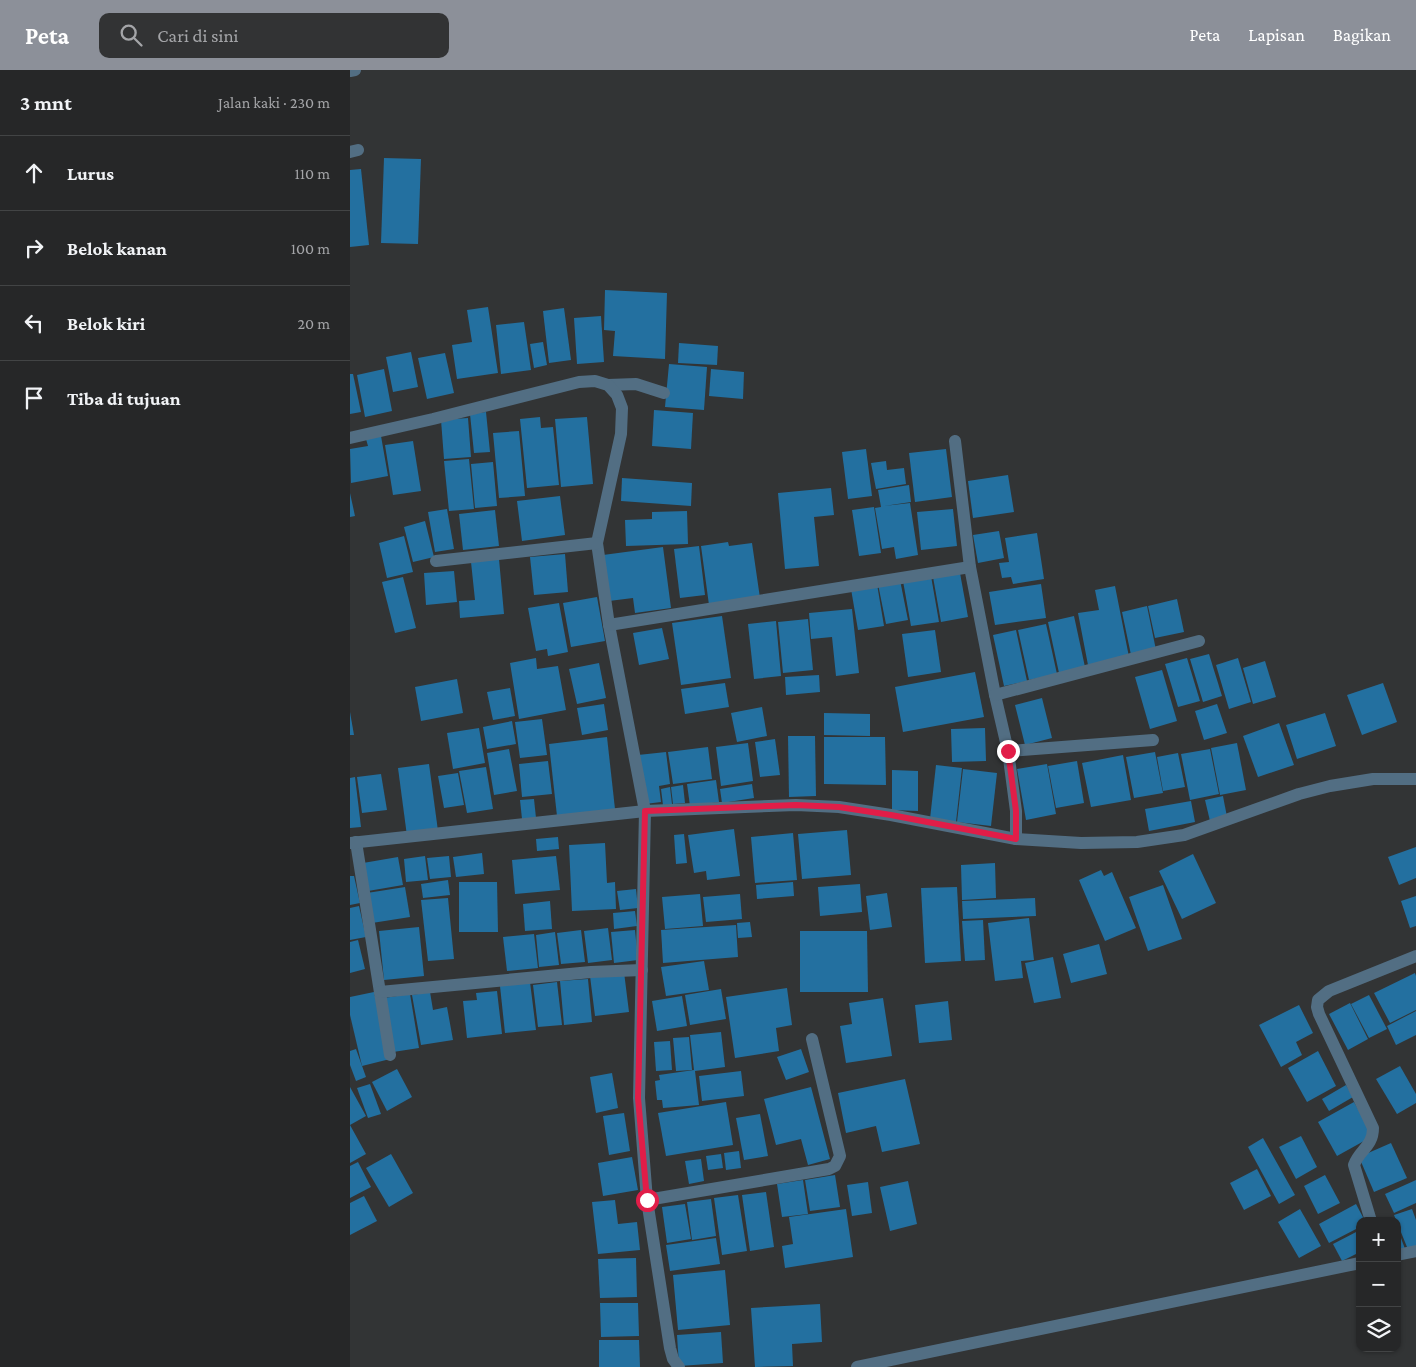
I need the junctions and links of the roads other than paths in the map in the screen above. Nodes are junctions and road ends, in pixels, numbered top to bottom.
1 (355, 70) edge
2 (350, 71) edge
3 (608, 386) junction
4 (664, 393) dead end
5 (350, 438) edge
6 (955, 441) dead end
7 (597, 543) junction
8 (436, 560) dead end
9 (970, 567) junction
10 (609, 625) junction
11 (1199, 641) dead end
12 (995, 695) junction
13 (1153, 740) dead end
14 (1008, 751) junction
15 (1416, 779) edge
16 (645, 811) junction
17 (1016, 839) junction
18 (353, 843) edge
19 (1416, 956) edge
20 (642, 970) junction
21 (380, 992) junction
22 (812, 1039) dead end
23 (390, 1055) dead end
24 (647, 1200) junction
25 (1371, 1217) edge
26 (1416, 1251) edge
27 (1401, 1254) edge
28 (1356, 1264) edge
29 (679, 1367) edge
30 (857, 1367) edge

1 - 2 street
3 - 4 street
3 - 5 street
3 - 7 street
6 - 9 street
7 - 8 street
7 - 10 street
9 - 10 street
9 - 12 street
10 - 16 street
11 - 12 street
12 - 14 street
13 - 14 street
14 - 17 street
15 - 17 street
16 - 17 street
16 - 18 street
16 - 20 street
18 - 21 street
19 - 25 street
20 - 21 street
20 - 24 street
21 - 23 street
22 - 24 street
24 - 29 street
26 - 27 street
28 - 30 street

